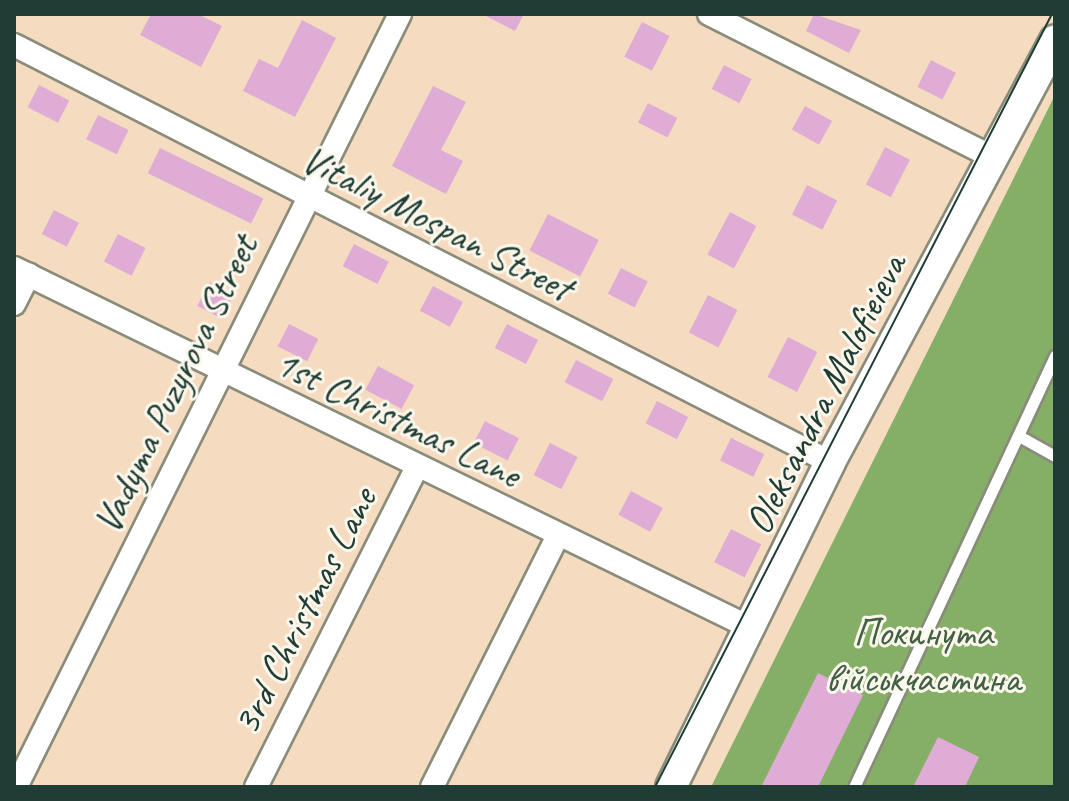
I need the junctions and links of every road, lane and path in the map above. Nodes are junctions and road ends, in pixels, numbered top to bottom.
1 (400, 14) edge
2 (709, 14) edge
3 (1055, 40) edge
4 (14, 45) edge
5 (994, 158) junction
6 (306, 198) junction
7 (21, 272) edge
8 (14, 304) edge
9 (1055, 356) edge
10 (224, 372) junction
11 (1019, 436) junction
12 (1055, 456) edge
13 (830, 462) junction
14 (417, 467) junction
15 (557, 537) junction
16 (751, 628) junction
17 (16, 787) edge
18 (256, 787) edge
19 (432, 787) edge
20 (671, 787) edge
21 (854, 787) edge

1 - 6 street, Vadyma Puzyrova Street
2 - 5 street
3 - 5 street, Oleksandra Malofieieva
4 - 6 street, Vitaliy Mospan Street
5 - 13 street, Oleksandra Malofieieva
6 - 10 street, Vadyma Puzyrova Street
6 - 13 street, Vitaliy Mospan Street
7 - 8 street
7 - 10 street, 1st Christmas Lane
9 - 11 lane
10 - 14 street, 1st Christmas Lane
10 - 17 street, Vadyma Puzyrova Street
11 - 12 lane
11 - 21 lane
13 - 16 street, Oleksandra Malofieieva
14 - 15 street, 1st Christmas Lane
14 - 18 street, 3rd Christmas Lane
15 - 16 street, 1st Christmas Lane
15 - 19 street
16 - 20 street, Oleksandra Malofieieva

